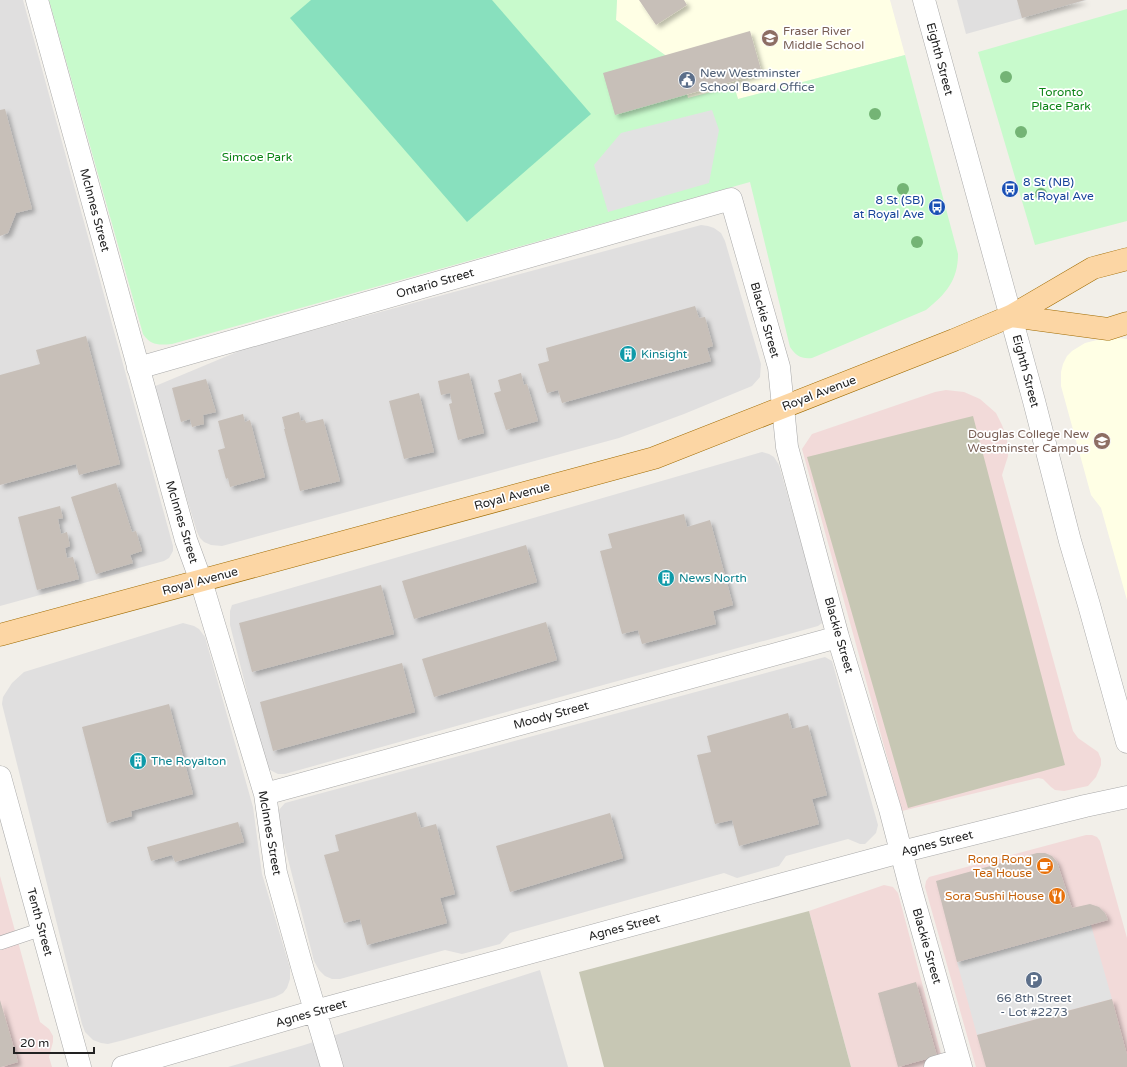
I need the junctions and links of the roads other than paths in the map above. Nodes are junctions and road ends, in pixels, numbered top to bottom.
1 (37, 0) edge
2 (924, 0) edge
3 (731, 199) joint
4 (1127, 259) edge
5 (1011, 316) junction
6 (1127, 323) edge
7 (138, 368) junction
8 (782, 408) junction
9 (201, 581) junction
10 (0, 635) edge
11 (838, 637) junction
12 (1127, 742) edge
13 (0, 777) edge
14 (264, 794) junction
15 (1127, 797) edge
16 (901, 852) junction
17 (42, 929) junction
18 (0, 943) edge
19 (315, 1011) junction
20 (960, 1064) edge
21 (80, 1067) edge
22 (124, 1067) edge
23 (332, 1067) edge
24 (936, 1067) edge

1 - 7 street, McInnes Street
2 - 5 street, Eighth Street
3 - 7 street, Ontario Street
3 - 8 street, Blackie Street
4 - 5 main road, Royal Avenue
5 - 6 main road, Royal Avenue
5 - 8 main road, Royal Avenue
5 - 12 street, Eighth Street
7 - 9 street, McInnes Street
8 - 9 main road, Royal Avenue
8 - 11 street, Blackie Street
9 - 10 main road, Royal Avenue
9 - 14 street, McInnes Street
11 - 14 street, Moody Street
11 - 16 street, Blackie Street
13 - 17 street, Tenth Street
14 - 19 street, McInnes Street
15 - 16 street, Agnes Street
16 - 19 street, Agnes Street
16 - 20 street, Blackie Street
17 - 18 lane
17 - 21 street, Tenth Street
19 - 22 street, Agnes Street
19 - 23 street, McInnes Street
20 - 24 street

